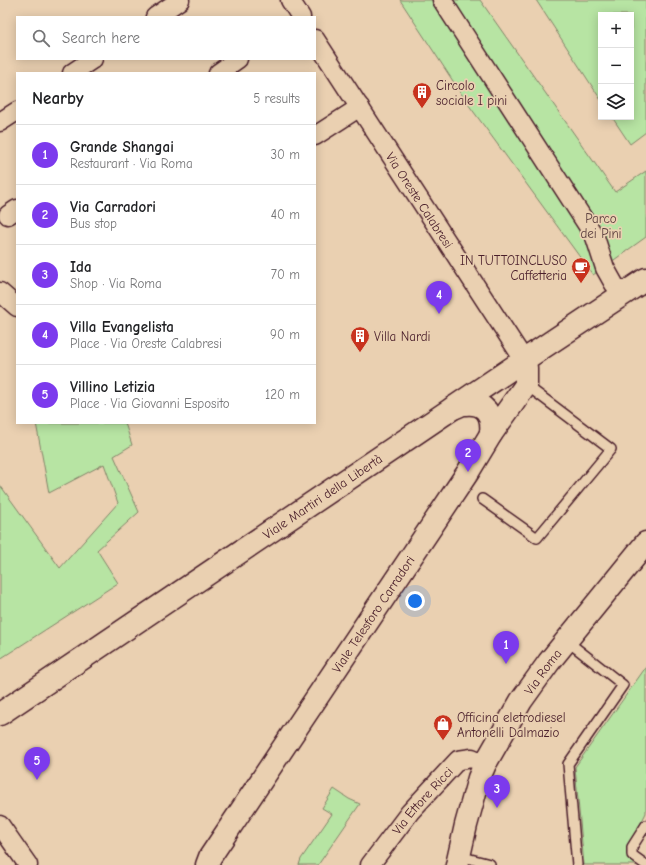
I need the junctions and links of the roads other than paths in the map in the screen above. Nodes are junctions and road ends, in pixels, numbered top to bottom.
1 (180, 0) edge
2 (290, 0) edge
3 (442, 0) edge
4 (156, 16) edge
5 (299, 16) edge
6 (316, 41) edge
7 (92, 60) edge
8 (237, 60) edge
9 (74, 72) edge
10 (219, 72) edge
11 (360, 108) junction
12 (16, 112) edge
13 (0, 122) edge
14 (316, 135) edge
15 (646, 279) edge
16 (0, 292) edge
17 (622, 295) junction
18 (16, 306) edge
19 (524, 360) junction
20 (526, 385) junction
21 (453, 408) junction
22 (491, 434) junction
23 (482, 499) dead end
24 (646, 543) edge
25 (566, 640) junction
26 (0, 714) edge
27 (485, 764) junction
28 (0, 825) edge
29 (646, 825) edge
30 (458, 860) edge
31 (490, 864) edge
32 (28, 865) edge
33 (207, 865) edge
34 (370, 865) edge
35 (577, 865) edge
36 (646, 865) edge

1 - 4 street
2 - 5 street
3 - 17 street
6 - 11 street, Via Oreste Calabresi
7 - 9 street
8 - 10 street
11 - 14 street
11 - 19 street, Via Oreste Calabresi
12 - 13 street
15 - 17 main road, Viale Martiri della Libertà
16 - 18 street
17 - 19 main road, Viale Martiri della Libertà
19 - 20 main road
19 - 21 main road, Viale Martiri della Libertà
20 - 22 main road, Viale Telesforo Carradori
20 - 23 lane
21 - 22 main road
21 - 26 main road, Viale Martiri della Libertà
22 - 33 main road, Viale Telesforo Carradori
24 - 25 main road, Via Roma
25 - 27 main road, Via Roma
25 - 35 lane
27 - 30 main road, Via Roma
27 - 34 street, Via Ettore Ricci
28 - 32 street
29 - 36 lane
30 - 31 lane

